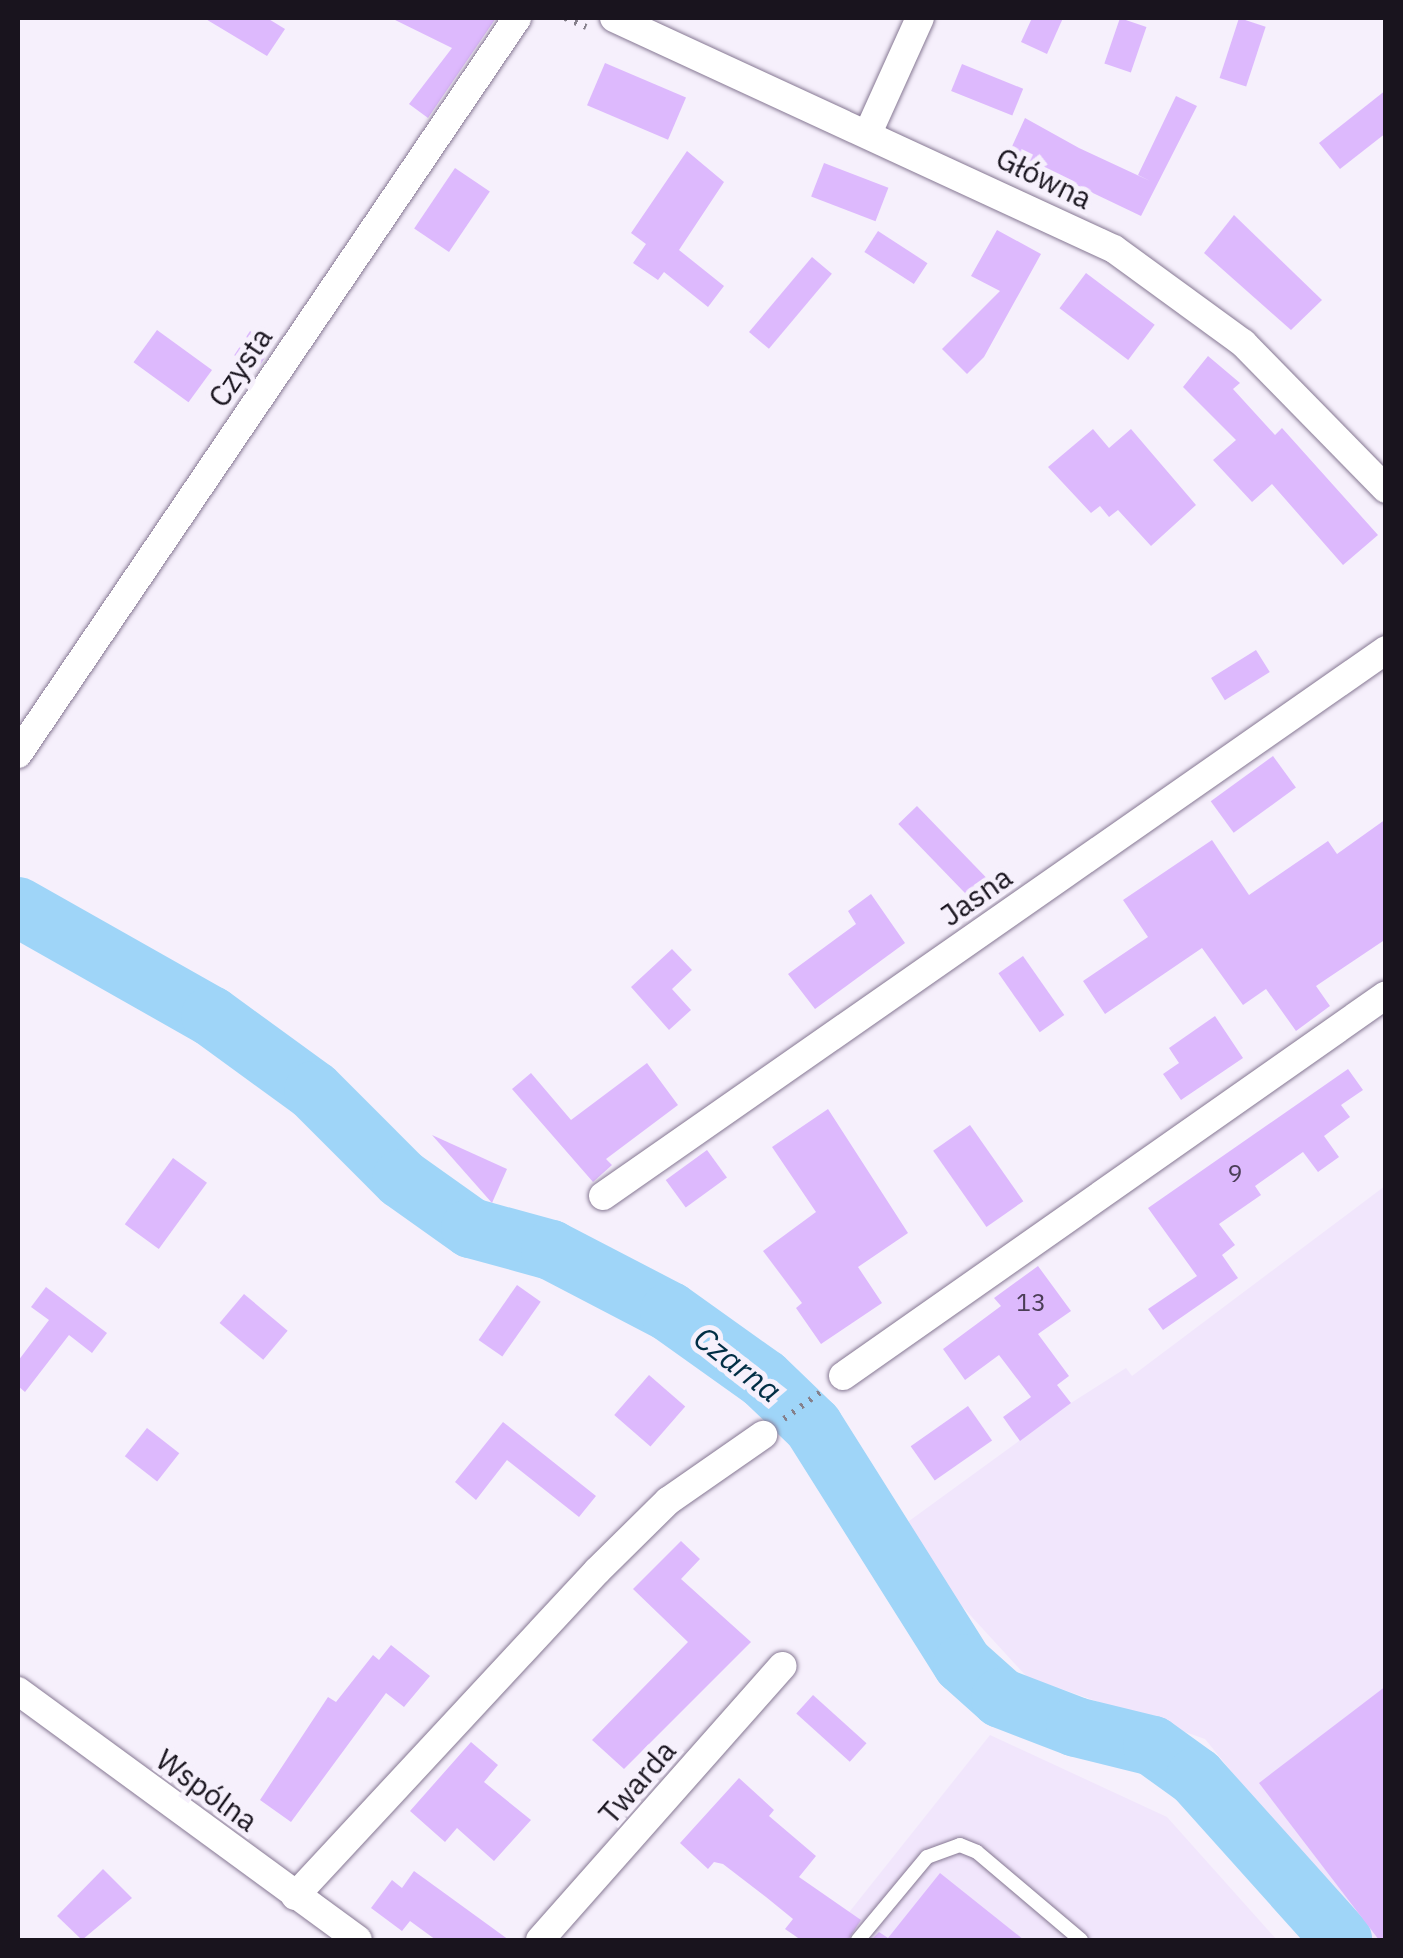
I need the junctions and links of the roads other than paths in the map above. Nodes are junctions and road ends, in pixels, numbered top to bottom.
1 (517, 18) edge
2 (920, 18) edge
3 (608, 26) edge
4 (868, 133) junction
5 (1386, 490) edge
6 (1386, 650) edge
7 (18, 754) edge
8 (1386, 995) edge
9 (603, 1196) dead end
10 (843, 1376) road end
11 (763, 1435) road end
12 (782, 1666) dead end
13 (18, 1691) edge
14 (295, 1896) junction
15 (358, 1940) edge
16 (540, 1940) edge
17 (858, 1940) edge
18 (1081, 1940) edge

1 - 7 street, Czysta
2 - 4 street
3 - 4 street, Główna
4 - 5 street, Główna
6 - 9 street, Jasna
8 - 10 street
11 - 14 street
12 - 16 street, Twarda
13 - 14 street, Wspólna
14 - 15 street, Wspólna
17 - 18 lane

